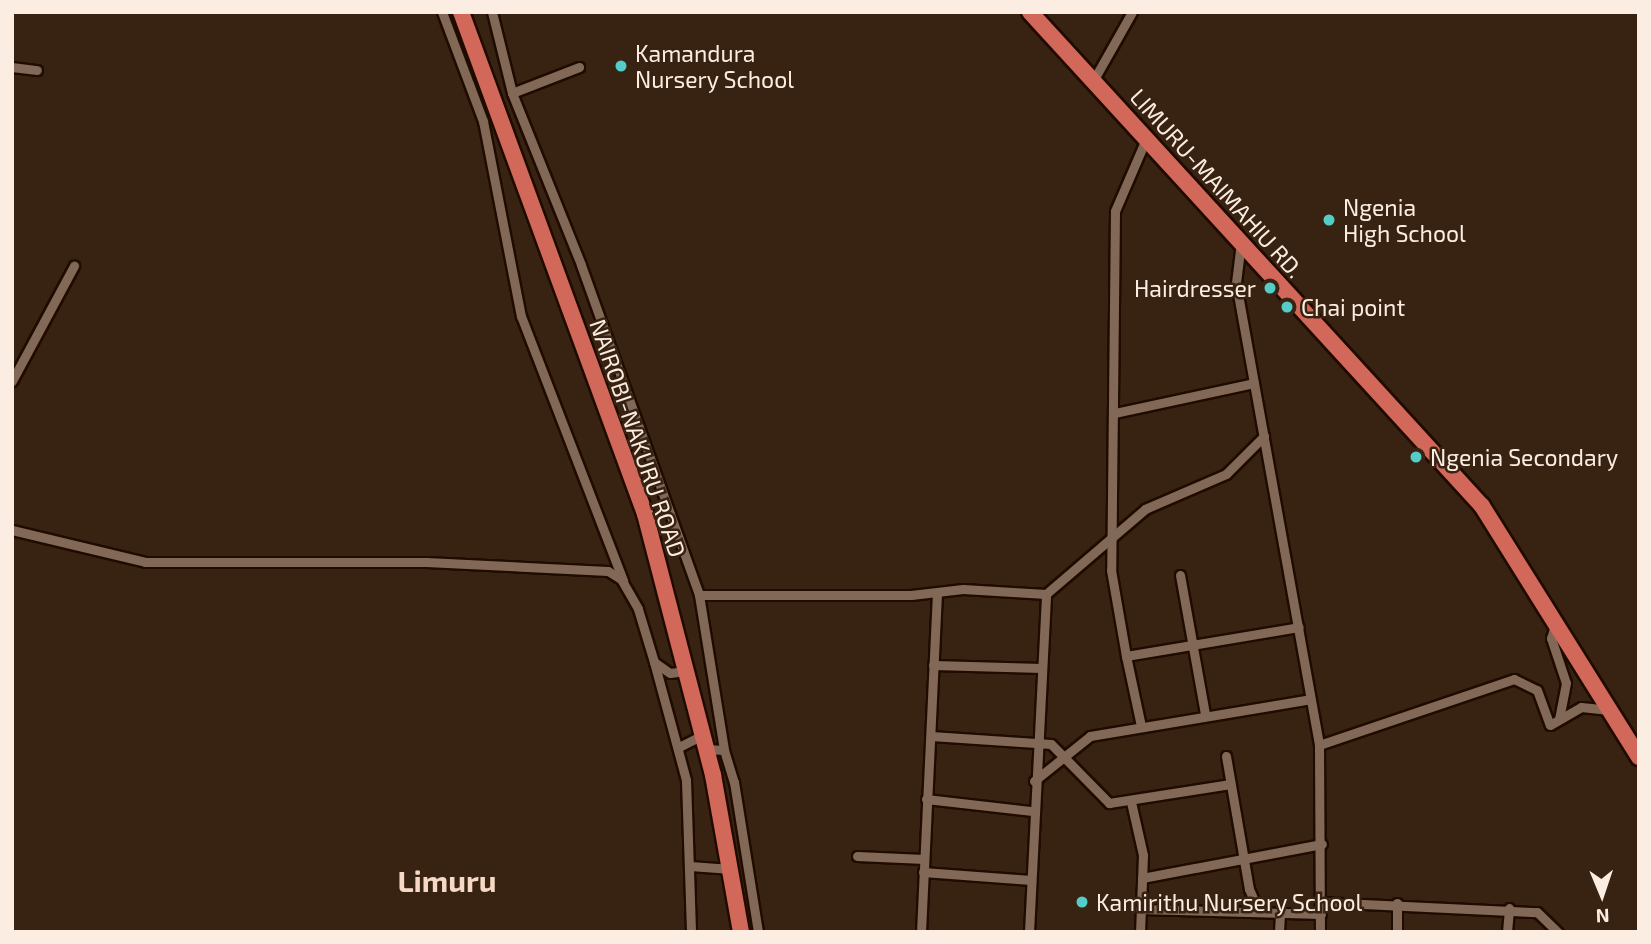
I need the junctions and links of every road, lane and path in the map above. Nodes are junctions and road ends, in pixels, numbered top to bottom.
1 (442, 12) edge
2 (461, 12) edge
3 (492, 12) edge
4 (1030, 12) edge
5 (1132, 12) edge
6 (12, 67) edge
7 (579, 67) dead end
8 (37, 70) dead end
9 (1093, 81) junction
10 (512, 93) junction
11 (490, 118) junction
12 (1146, 139) junction
13 (1241, 242) junction
14 (74, 266) dead end
15 (12, 381) edge
16 (1254, 383) junction
17 (1115, 413) junction
18 (1264, 436) junction
19 (12, 530) edge
20 (1111, 538) junction
21 (1180, 575) dead end
22 (624, 584) junction
23 (937, 592) junction
24 (1046, 594) junction
25 (699, 595) junction
26 (1558, 621) junction
27 (1299, 627) junction
28 (1192, 644) junction
29 (1126, 656) junction
30 (654, 662) junction
31 (933, 665) junction
32 (1042, 668) junction
33 (686, 671) junction
34 (1310, 699) junction
35 (1611, 710) junction
36 (1205, 714) junction
37 (1559, 719) junction
38 (1141, 726) junction
39 (931, 736) junction
40 (1035, 741) junction
41 (705, 742) junction
42 (1319, 745) junction
43 (679, 747) junction
44 (724, 750) junction
45 (1065, 754) junction
46 (1226, 756) dead end
47 (1639, 757) edge
48 (1034, 781) junction
49 (1231, 784) junction
50 (926, 799) junction
51 (1131, 802) junction
52 (1032, 811) junction
53 (1322, 844) junction
54 (857, 856) dead end
55 (923, 859) junction
56 (1248, 859) junction
57 (690, 866) junction
58 (731, 869) junction
59 (923, 873) junction
60 (1142, 878) junction
61 (1031, 880) junction
62 (1321, 902) junction
63 (1397, 904) junction
64 (1508, 908) junction
65 (1140, 909) junction
66 (1259, 911) junction
67 (1280, 912) junction
68 (1321, 914) junction
69 (691, 932) edge
70 (741, 932) edge
71 (758, 932) edge
72 (921, 932) edge
73 (1029, 932) edge
74 (1140, 932) edge
75 (1279, 932) edge
76 (1321, 932) edge
77 (1397, 932) edge
78 (1507, 932) edge
79 (1558, 932) edge

1 - 11 street
2 - 11 highway, NAIROBI-NAKURU ROAD
3 - 10 street
4 - 9 highway, LIMURU-MAIMAHIU RD.
5 - 9 street
6 - 8 street
7 - 10 street
9 - 12 highway, LIMURU-MAIMAHIU RD.
10 - 25 street
11 - 22 street
11 - 33 highway, NAIROBI-NAKURU ROAD
12 - 13 highway, LIMURU-MAIMAHIU RD.
12 - 17 street
13 - 16 street
13 - 26 highway, LIMURU-MAIMAHIU RD.
14 - 15 street
16 - 17 street
16 - 18 street
17 - 20 street
18 - 20 street
18 - 27 street
19 - 22 street
20 - 24 street
20 - 29 street
21 - 28 street
22 - 30 street
23 - 24 street
23 - 25 street
23 - 31 street
24 - 32 street
25 - 44 street
26 - 35 highway, LIMURU-MAIMAHIU RD.
26 - 37 street
27 - 28 street
27 - 34 street
28 - 29 street
28 - 36 street
29 - 38 street
30 - 33 street
30 - 43 street
31 - 32 street
31 - 39 street
32 - 40 street
33 - 41 highway, NAIROBI-NAKURU ROAD
34 - 36 street
34 - 42 street
35 - 37 street
35 - 47 highway, LIMURU-MAIMAHIU RD.
36 - 38 street
37 - 42 street
38 - 45 street
39 - 40 street
39 - 50 street
40 - 45 street
40 - 48 street
41 - 43 street
41 - 44 street
41 - 58 highway, NAIROBI-NAKURU ROAD
42 - 53 street
43 - 57 street
44 - 71 street
45 - 48 street
45 - 51 street
46 - 49 street
48 - 52 street
49 - 51 street
49 - 56 street
50 - 52 street
50 - 55 street
51 - 60 street
52 - 61 street
53 - 56 street
53 - 62 street
54 - 55 street
55 - 59 street
56 - 60 street
56 - 66 street
57 - 58 street
57 - 69 street
58 - 70 highway, NAIROBI-NAKURU ROAD
59 - 61 street
59 - 72 street
60 - 65 street
61 - 73 street
62 - 63 street
62 - 68 street
63 - 64 street
63 - 77 street
64 - 78 street
64 - 79 street
65 - 66 street
65 - 74 street
66 - 67 street
67 - 68 street
67 - 75 street
68 - 76 street

